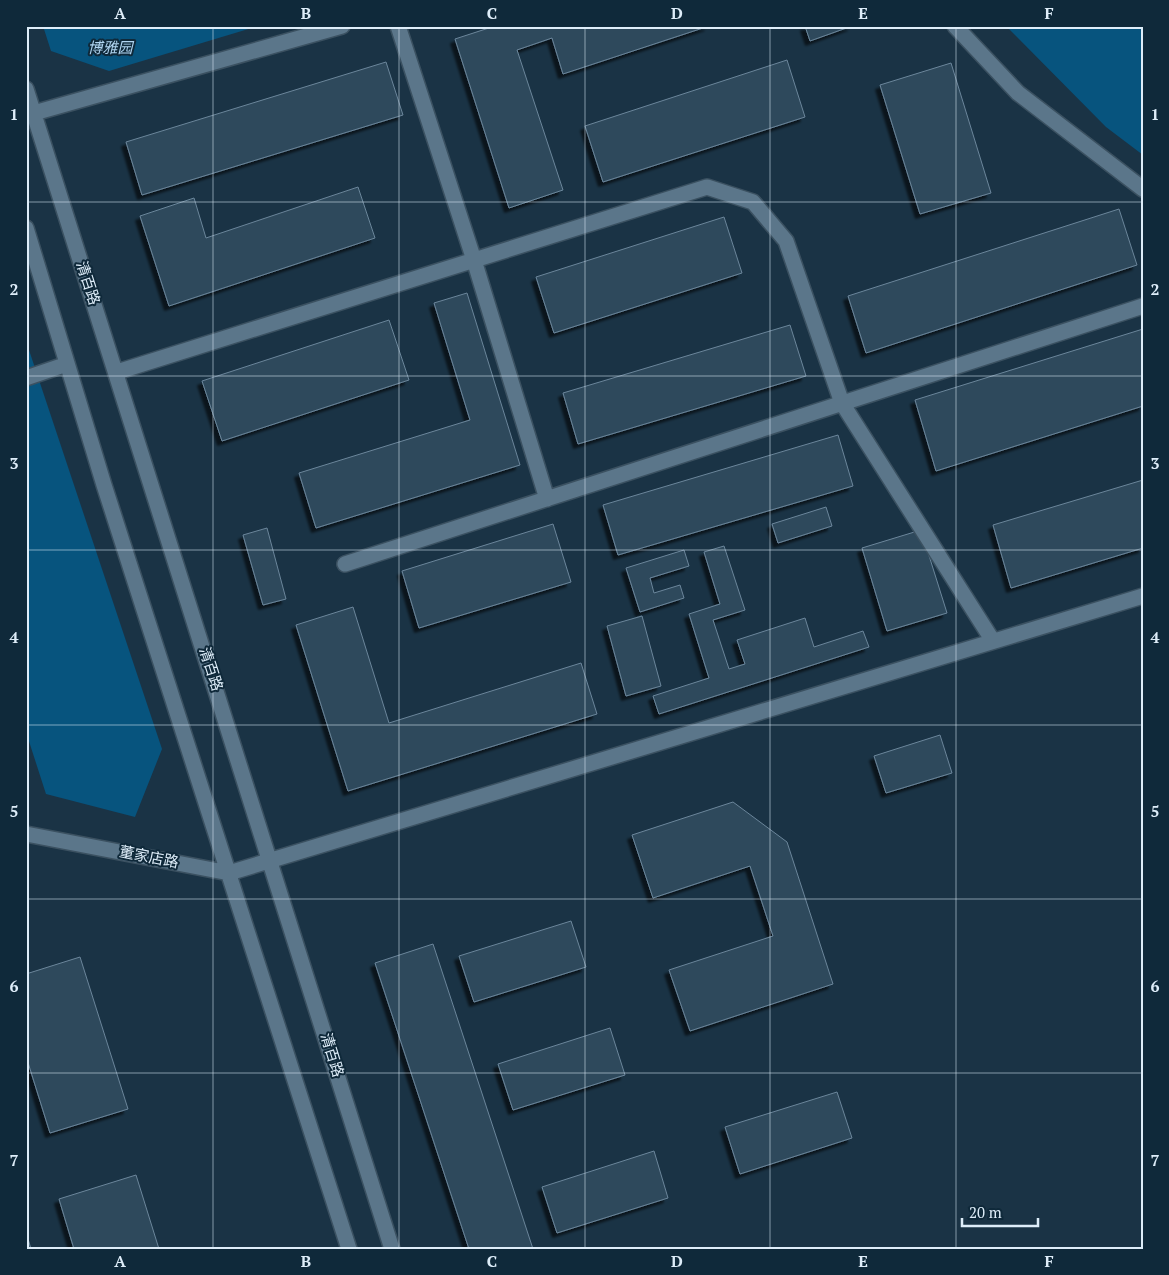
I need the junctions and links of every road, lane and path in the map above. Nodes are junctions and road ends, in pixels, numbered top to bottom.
1 (342, 26) edge
2 (398, 26) edge
3 (955, 26) edge
4 (26, 89) edge
5 (30, 113) edge
6 (1143, 189) edge
7 (26, 228) edge
8 (474, 260) junction
9 (1143, 306) edge
10 (67, 364) junction
11 (117, 372) junction
12 (26, 378) edge
13 (842, 403) junction
14 (547, 499) junction
15 (346, 564) dead end
16 (1143, 596) edge
17 (992, 641) junction
18 (26, 834) edge
19 (271, 860) junction
20 (228, 873) junction
21 (350, 1249) edge
22 (392, 1249) edge

1 - 5 street
2 - 8 street
3 - 6 street
4 - 5 street, 清百路
5 - 11 street, 清百路
7 - 10 street
8 - 11 street
8 - 13 street
8 - 14 street
9 - 13 street
10 - 12 street
10 - 20 street
11 - 19 street, 清百路
13 - 14 street
13 - 17 street
14 - 15 street
16 - 17 street, 董家店路
17 - 19 street, 董家店路
18 - 20 street, 董家店路
19 - 20 street, 董家店路
19 - 22 street, 清百路
20 - 21 street

